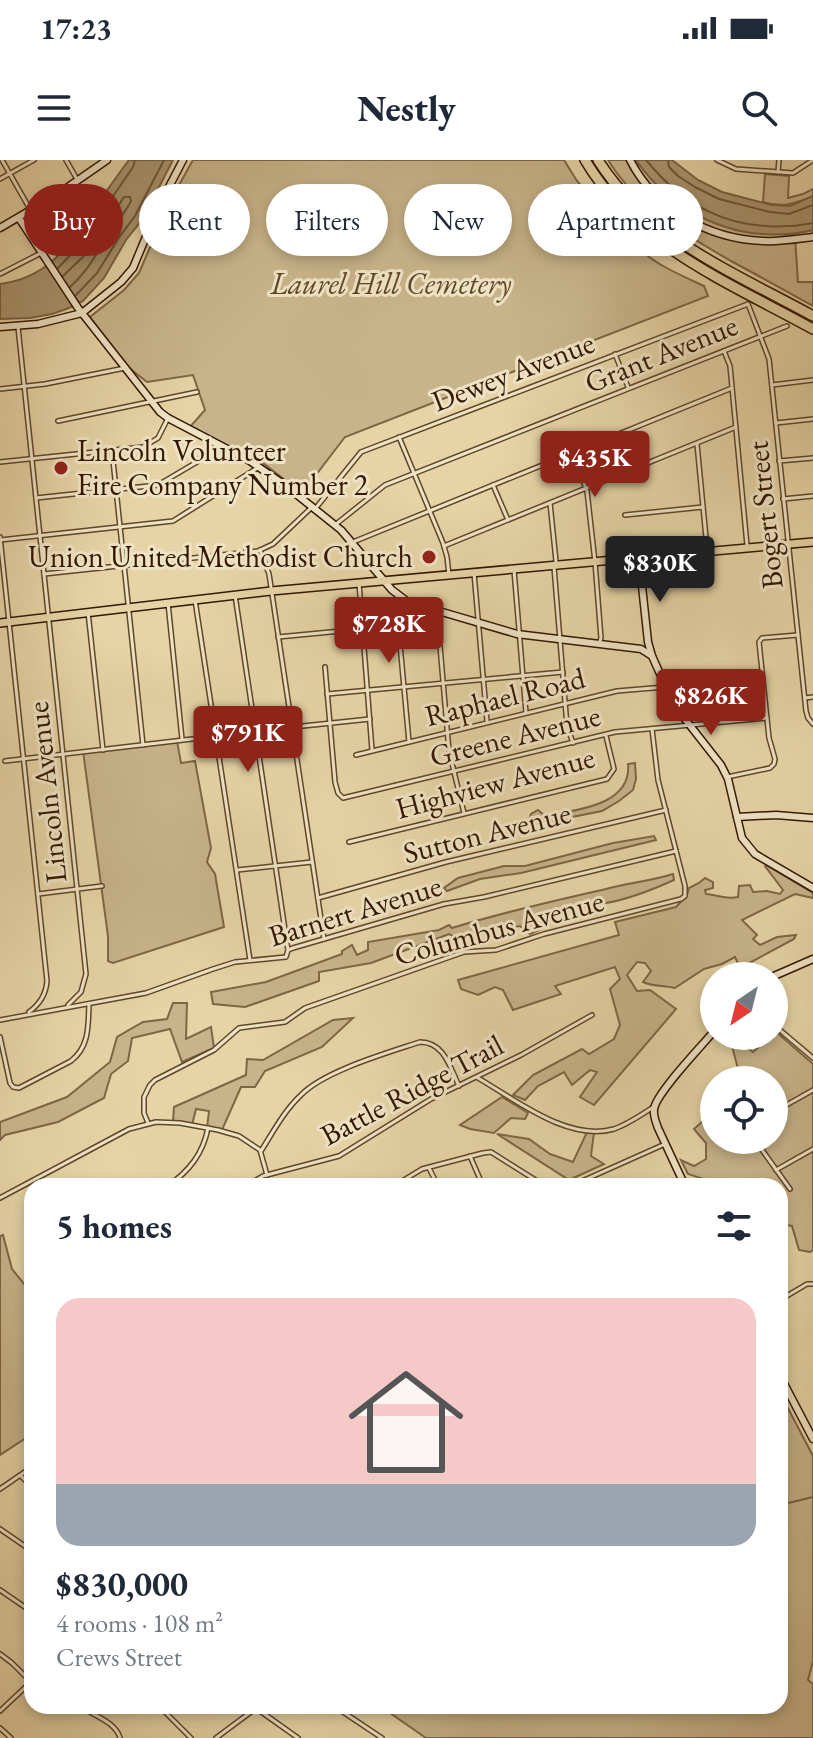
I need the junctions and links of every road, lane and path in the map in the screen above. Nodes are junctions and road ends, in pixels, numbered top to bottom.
1 (2, 160) edge
2 (34, 160) edge
3 (66, 160) edge
4 (107, 160) edge
5 (183, 160) edge
6 (585, 160) edge
7 (598, 160) edge
8 (630, 160) edge
9 (717, 160) edge
10 (740, 160) edge
11 (779, 160) edge
12 (813, 160) edge
13 (739, 169) junction
14 (778, 172) junction
15 (10, 174) junction
16 (0, 179) edge
17 (78, 181) junction
18 (73, 184) edge
19 (24, 199) edge
20 (24, 215) edge
21 (19, 218) junction
22 (24, 225) edge
23 (0, 228) edge
24 (813, 237) edge
25 (35, 256) edge
26 (45, 256) edge
27 (0, 274) edge
28 (748, 304) joint
29 (79, 309) junction
30 (813, 316) edge
31 (787, 326) dead end
32 (0, 327) edge
33 (18, 327) junction
34 (813, 329) edge
35 (762, 336) junction
36 (724, 351) junction
37 (615, 354) junction
38 (125, 368) junction
39 (813, 380) edge
40 (772, 385) junction
41 (25, 387) junction
42 (732, 388) junction
43 (0, 389) edge
44 (629, 389) junction
45 (197, 392) dead end
46 (151, 402) junction
47 (168, 418) junction
48 (813, 419) edge
49 (58, 421) dead end
50 (776, 423) junction
51 (736, 427) junction
52 (399, 437) junction
53 (211, 440) junction
54 (697, 443) junction
55 (112, 451) junction
56 (572, 453) junction
57 (813, 458) edge
58 (32, 459) junction
59 (779, 461) junction
60 (0, 462) edge
61 (259, 466) junction
62 (415, 474) junction
63 (493, 485) junction
64 (586, 488) junction
65 (116, 489) junction
66 (813, 496) edge
67 (36, 498) junction
68 (783, 499) junction
69 (550, 503) junction
70 (703, 507) junction
71 (314, 508) junction
72 (430, 511) junction
73 (625, 515) dead end
74 (508, 520) junction
75 (335, 525) junction
76 (120, 527) junction
77 (40, 536) junction
78 (0, 539) edge
79 (353, 542) junction
80 (813, 542) edge
81 (788, 545) junction
82 (444, 546) junction
83 (748, 548) junction
84 (260, 550) junction
85 (708, 552) junction
86 (639, 558) junction
87 (595, 562) junction
88 (124, 565) junction
89 (555, 566) junction
90 (514, 570) junction
91 (474, 573) junction
92 (44, 574) junction
93 (449, 575) junction
94 (385, 581) junction
95 (359, 583) junction
96 (271, 591) junction
97 (235, 595) junction
98 (398, 595) junction
99 (195, 600) junction
100 (168, 603) junction
101 (128, 608) junction
102 (437, 611) junction
103 (88, 612) junction
104 (48, 617) junction
105 (4, 622) edge
106 (479, 624) junction
107 (362, 629) junction
108 (520, 635) junction
109 (798, 635) junction
110 (278, 637) junction
111 (560, 640) junction
112 (599, 644) junction
113 (652, 656) junction
114 (325, 667) dead end
115 (563, 672) junction
116 (523, 676) junction
117 (483, 679) junction
118 (443, 683) junction
119 (404, 686) junction
120 (665, 687) junction
121 (367, 690) junction
122 (327, 694) junction
123 (813, 697) edge
124 (805, 698) junction
125 (566, 704) junction
126 (526, 713) junction
127 (767, 718) junction
128 (370, 719) junction
129 (330, 723) junction
130 (487, 723) junction
131 (813, 724) edge
132 (689, 725) junction
133 (292, 727) junction
134 (652, 729) junction
135 (255, 732) junction
136 (448, 732) junction
137 (606, 735) junction
138 (216, 736) junction
139 (182, 740) junction
140 (409, 742) junction
141 (573, 743) junction
142 (143, 745) junction
143 (103, 750) junction
144 (372, 751) junction
145 (63, 755) junction
146 (356, 755) dead end
147 (24, 759) junction
148 (5, 761) dead end
149 (454, 771) junction
150 (727, 777) junction
151 (666, 810) junction
152 (464, 814) junction
153 (737, 817) junction
154 (813, 818) edge
155 (349, 842) dead end
156 (676, 851) junction
157 (312, 862) junction
158 (275, 866) junction
159 (236, 870) junction
160 (102, 886) dead end
161 (813, 888) edge
162 (78, 889) junction
163 (38, 894) junction
164 (318, 898) junction
165 (324, 939) junction
166 (288, 950) junction
167 (813, 959) edge
168 (250, 961) junction
169 (788, 970) edge
170 (90, 1003) junction
171 (66, 1007) junction
172 (28, 1013) junction
173 (592, 1015) dead end
174 (0, 1020) edge
175 (0, 1037) edge
176 (788, 1037) edge
177 (700, 1047) edge
178 (813, 1058) edge
179 (477, 1077) junction
180 (459, 1086) junction
181 (813, 1090) edge
182 (788, 1104) edge
183 (655, 1105) junction
184 (148, 1123) junction
185 (208, 1128) junction
186 (665, 1144) junction
187 (813, 1149) edge
188 (261, 1151) junction
189 (765, 1154) edge
190 (470, 1156) junction
191 (429, 1167) junction
192 (776, 1170) junction
193 (267, 1175) junction
194 (37, 1178) edge
195 (178, 1178) edge
196 (261, 1178) edge
197 (407, 1178) edge
198 (434, 1178) edge
199 (480, 1178) edge
200 (533, 1178) edge
201 (589, 1178) edge
202 (681, 1178) edge
203 (782, 1178) edge
204 (24, 1185) edge
205 (788, 1186) edge
206 (790, 1189) dead end
207 (0, 1198) edge
208 (813, 1284) edge
209 (788, 1295) edge
210 (788, 1391) edge
211 (813, 1439) edge
212 (24, 1473) edge
213 (21, 1475) junction
214 (24, 1478) edge
215 (0, 1489) edge
216 (2, 1530) edge
217 (0, 1537) edge
218 (24, 1545) edge
219 (0, 1590) edge
220 (24, 1606) edge
221 (0, 1654) edge
222 (24, 1673) edge
223 (24, 1689) edge
224 (0, 1711) edge
225 (93, 1714) edge
226 (167, 1714) edge
227 (247, 1714) edge
228 (265, 1714) edge
229 (346, 1714) edge
230 (0, 1728) edge
231 (11, 1738) edge
232 (120, 1738) edge
233 (191, 1738) edge
234 (216, 1738) edge
235 (298, 1738) edge
236 (382, 1738) edge

1 - 15 street
2 - 15 street
3 - 17 street
4 - 17 main road
5 - 29 main road
6 - 34 highway
7 - 30 highway
8 - 24 main road
9 - 13 street
10 - 13 street
11 - 14 street
12 - 14 street
13 - 14 street
15 - 16 street
15 - 19 street
17 - 18 main road
20 - 21 main road
21 - 22 main road
21 - 23 main road
25 - 27 street
26 - 29 main road
28 - 35 street, Bogert Street
28 - 37 street, Dewey Avenue
29 - 33 main road
29 - 38 main road
31 - 35 street, Grant Avenue
32 - 33 main road
33 - 41 street, Lincoln Avenue
35 - 36 street, Grant Avenue
35 - 40 street, Bogert Street
36 - 42 street
36 - 44 street, Grant Avenue
37 - 44 street
37 - 52 street, Dewey Avenue
38 - 41 street
38 - 46 main road
39 - 40 street
40 - 50 street, Bogert Street
41 - 43 street
41 - 58 street, Lincoln Avenue
42 - 51 street
42 - 56 street
44 - 62 street, Grant Avenue
45 - 46 street
46 - 47 main road
46 - 49 street
47 - 53 main road
47 - 55 street
48 - 50 street
50 - 59 street, Bogert Street
51 - 54 street
51 - 83 street
52 - 62 street
52 - 71 street, Dewey Avenue
53 - 61 main road
53 - 65 street
54 - 64 street
54 - 70 street
55 - 58 street
55 - 65 street
56 - 63 street
56 - 64 street
57 - 59 street
58 - 60 street
58 - 67 street, Lincoln Avenue
59 - 68 street, Bogert Street
61 - 71 main road
61 - 76 street
62 - 72 street
62 - 75 street, Grant Avenue
63 - 72 street
63 - 74 street
64 - 69 street
64 - 87 street
65 - 67 street
65 - 76 street
66 - 68 street
67 - 77 street, Lincoln Avenue
68 - 81 street, Bogert Street
69 - 74 street
69 - 89 street
70 - 73 street
70 - 85 street
71 - 75 main road
71 - 84 street, Dewey Avenue
72 - 79 street
72 - 82 street
74 - 82 street
75 - 79 main road
76 - 77 street
76 - 88 street
77 - 78 street
77 - 92 street, Lincoln Avenue
78 - 105 street
79 - 94 main road
80 - 81 main road
81 - 83 main road
81 - 109 street, Bogert Street
82 - 93 street
83 - 85 main road
84 - 88 street
84 - 96 street
85 - 86 main road
86 - 87 main road
86 - 113 main road
87 - 89 main road
87 - 112 street
88 - 92 street
88 - 101 street
89 - 90 main road
89 - 111 street
90 - 91 main road
90 - 108 street
91 - 93 main road
91 - 106 street
92 - 104 street, Lincoln Avenue
93 - 94 main road
94 - 95 main road
94 - 98 main road
95 - 96 main road
95 - 107 street
96 - 97 main road
96 - 110 street
97 - 99 main road
97 - 135 street
98 - 102 main road
98 - 119 street
99 - 100 main road
99 - 138 street
100 - 101 main road
100 - 139 street
101 - 103 main road
101 - 142 street
102 - 106 main road
102 - 118 street
103 - 104 main road
103 - 143 street
104 - 105 main road
104 - 145 street, Lincoln Avenue
105 - 147 street
106 - 108 main road
106 - 117 street
107 - 110 street
107 - 121 street
108 - 111 main road
108 - 116 street
109 - 124 street, Bogert Street
109 - 127 street
110 - 133 street
111 - 112 main road
111 - 115 street
112 - 113 main road
113 - 120 main road
114 - 122 street
115 - 116 street
115 - 125 street
116 - 117 street
116 - 126 street
117 - 118 street
117 - 130 street
118 - 119 street
118 - 136 street
119 - 121 street
119 - 140 street
120 - 125 street, Raphael Road
120 - 132 main road
121 - 122 street
121 - 128 street
122 - 129 street
123 - 124 street
124 - 131 street, Bogert Street
125 - 126 street, Raphael Road
125 - 141 street
126 - 130 street, Raphael Road
127 - 132 street, Greene Avenue
127 - 150 street
128 - 129 street
128 - 144 street
129 - 133 street
129 - 149 street, Greene Avenue
130 - 136 street, Raphael Road
132 - 134 street, Greene Avenue
132 - 150 main road
133 - 135 street
133 - 157 street
134 - 137 street, Greene Avenue
134 - 151 street
135 - 138 street
135 - 158 street
136 - 140 street, Raphael Road
136 - 149 street
137 - 141 street, Greene Avenue
137 - 152 street, Highview Avenue
138 - 139 street
138 - 159 street
139 - 142 street
140 - 144 street, Raphael Road
141 - 149 street, Greene Avenue
142 - 143 street
143 - 145 street
144 - 146 street, Raphael Road
145 - 147 street
145 - 162 street, Lincoln Avenue
147 - 148 street
147 - 163 street
149 - 152 street
150 - 153 main road
151 - 156 street
151 - 164 street, Sutton Avenue
152 - 155 street, Highview Avenue
153 - 154 main road
153 - 161 main road
156 - 165 street, Barnert Avenue
156 - 184 street, Columbus Avenue
157 - 158 street
157 - 164 street
158 - 159 street
158 - 166 street
159 - 168 street
160 - 162 street
162 - 163 street
162 - 171 street, Lincoln Avenue
163 - 172 street
164 - 165 street
165 - 166 street, Barnert Avenue
166 - 168 street, Barnert Avenue
167 - 169 main road
168 - 170 street, Barnert Avenue
170 - 171 street, Barnert Avenue
170 - 175 street
171 - 172 street, Barnert Avenue
172 - 174 street, Barnert Avenue
173 - 179 street, Battle Ridge Trail
176 - 178 street
177 - 183 main road
179 - 180 street, Battle Ridge Trail
179 - 183 street
180 - 188 street
180 - 193 street, Battle Ridge Trail
181 - 182 street
183 - 186 main road
184 - 185 street
184 - 194 street
185 - 188 street
185 - 195 street
186 - 201 street
186 - 202 main road
187 - 192 street
188 - 193 street
189 - 192 street
190 - 191 street
190 - 199 street
190 - 200 street
191 - 197 street
191 - 198 street
192 - 203 street
193 - 196 street, Battle Ridge Trail
204 - 207 street
205 - 206 street
208 - 209 street
210 - 211 main road
212 - 213 street
213 - 214 street
213 - 215 street
216 - 217 street
216 - 218 street
219 - 220 street
221 - 222 street
223 - 224 street
225 - 232 street
226 - 233 street
227 - 234 street
228 - 235 street
229 - 236 street
230 - 231 street

